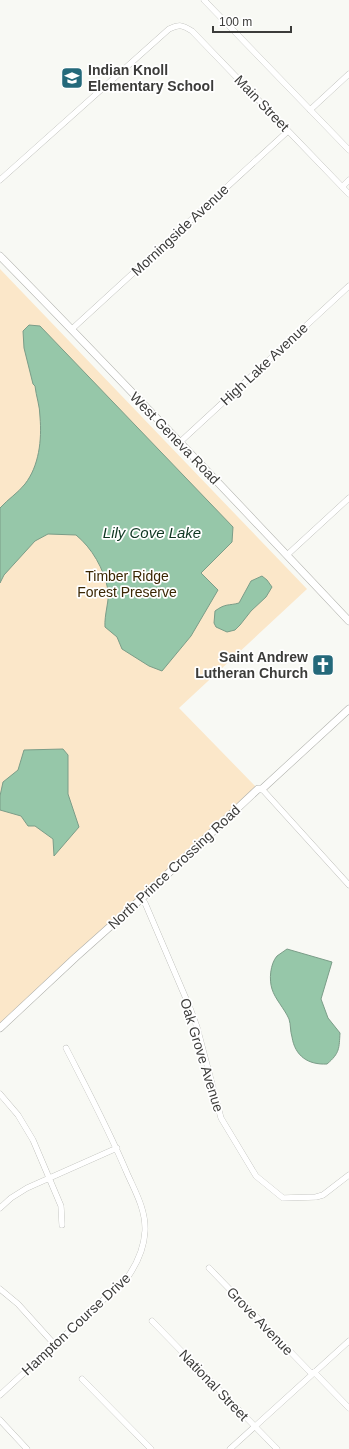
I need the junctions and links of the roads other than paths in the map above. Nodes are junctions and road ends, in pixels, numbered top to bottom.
1 (204, 0) edge
2 (349, 74) edge
3 (310, 110) junction
4 (288, 131) junction
5 (349, 150) edge
6 (0, 180) edge
7 (349, 180) edge
8 (342, 187) junction
9 (349, 194) edge
10 (0, 256) edge
11 (349, 286) edge
12 (72, 329) junction
13 (179, 443) junction
14 (349, 498) edge
15 (287, 555) junction
16 (349, 621) edge
17 (349, 709) edge
18 (262, 788) junction
19 (349, 885) edge
20 (141, 899) junction
21 (0, 1028) edge
22 (66, 1048) dead end
23 (1, 1096) edge
24 (117, 1148) junction
25 (349, 1175) edge
26 (50, 1178) junction
27 (0, 1208) edge
28 (62, 1225) dead end
29 (209, 1268) dead end
30 (0, 1289) edge
31 (152, 1321) dead end
32 (349, 1341) edge
33 (55, 1344) junction
34 (313, 1373) junction
35 (82, 1379) dead end
36 (0, 1395) edge
37 (349, 1408) edge
38 (0, 1420) edge
39 (255, 1426) junction
40 (27, 1449) edge
41 (151, 1449) edge
42 (230, 1449) edge
43 (277, 1449) edge

1 - 3 street
2 - 3 street
3 - 5 street
4 - 6 street, Main Street
4 - 8 street, Main Street
4 - 12 street, Morningside Avenue
7 - 8 street
8 - 9 street, Main Street
10 - 12 main road, West Geneva Road
11 - 13 street, High Lake Avenue
12 - 13 main road, West Geneva Road
13 - 15 main road, West Geneva Road
14 - 15 street
15 - 16 main road, West Geneva Road
17 - 18 main road, North Prince Crossing Road
18 - 19 street
18 - 20 main road, North Prince Crossing Road
20 - 21 main road, North Prince Crossing Road
20 - 25 street, Oak Grove Avenue
22 - 24 street, Hampton Course Drive
23 - 26 street
24 - 26 street
24 - 33 street, Hampton Course Drive
26 - 27 street
26 - 28 street
29 - 34 street, Grove Avenue
30 - 33 street
31 - 39 street, National Street
32 - 34 street
33 - 36 street, Hampton Course Drive
34 - 37 street, Grove Avenue
34 - 39 street
35 - 41 street
38 - 40 street
39 - 42 street
39 - 43 street, National Street

